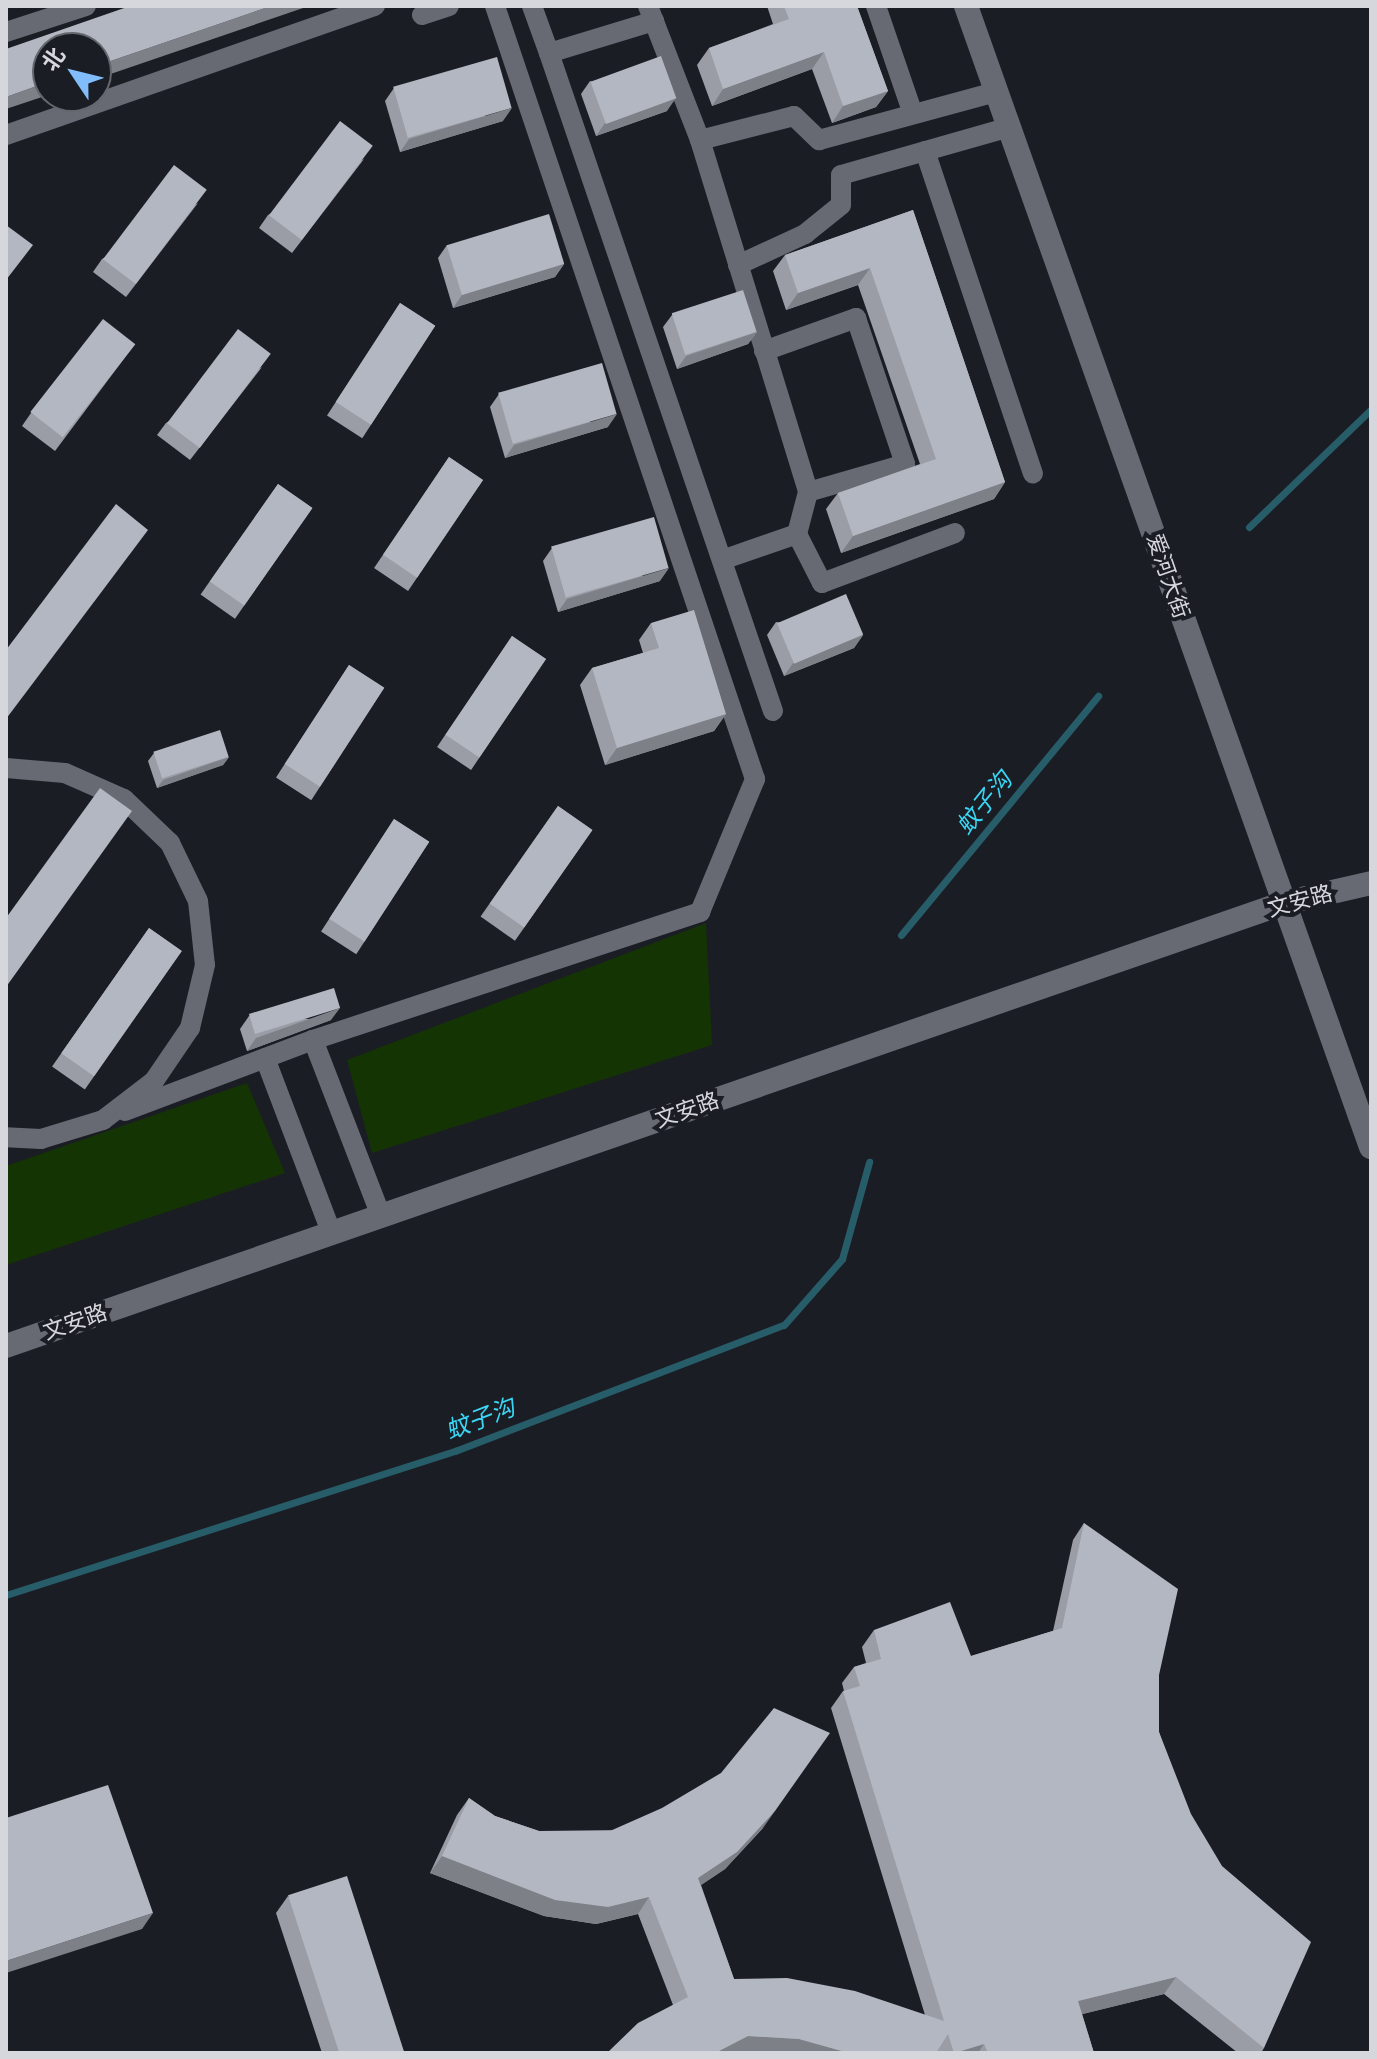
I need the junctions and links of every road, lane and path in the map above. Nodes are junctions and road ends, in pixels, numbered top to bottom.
1 (86, 6) edge
2 (375, 6) edge
3 (449, 6) edge
4 (495, 6) edge
5 (532, 6) edge
6 (876, 6) edge
7 (966, 6) edge
8 (651, 13) edge
9 (422, 15) dead end
10 (6, 32) edge
11 (549, 53) junction
12 (996, 92) junction
13 (913, 114) junction
14 (1010, 127) junction
15 (6, 135) edge
16 (700, 140) junction
17 (925, 151) junction
18 (738, 265) junction
19 (764, 351) junction
20 (1033, 473) dead end
21 (808, 492) junction
22 (955, 533) dead end
23 (797, 534) junction
24 (722, 560) junction
25 (773, 711) dead end
26 (6, 768) edge
27 (1371, 883) edge
28 (1284, 903) junction
29 (313, 1040) junction
30 (265, 1058) junction
31 (103, 1120) junction
32 (6, 1137) edge
33 (41, 1139) junction
34 (1371, 1147) edge
35 (6, 1151) edge
36 (381, 1216) junction
37 (332, 1234) junction
38 (6, 1346) edge

1 - 10 street
2 - 15 street
3 - 9 street
4 - 29 street
5 - 11 street
6 - 13 street
7 - 12 main road, 爱河大街
8 - 11 street
8 - 16 street
11 - 24 street
12 - 13 street
12 - 14 main road, 爱河大街
13 - 16 street
14 - 17 street
14 - 28 main road, 爱河大街
16 - 18 street
17 - 18 street
17 - 20 street
18 - 19 street
19 - 21 street
19 - 21 street
21 - 23 street
22 - 23 street
23 - 24 street
24 - 25 street
26 - 31 street
27 - 28 main road, 文安路
28 - 34 main road, 爱河大街
28 - 36 main road, 文安路
29 - 30 street
29 - 36 street
30 - 31 street
30 - 37 street
31 - 33 street
32 - 33 street
33 - 35 street
36 - 37 main road, 文安路
37 - 38 main road, 文安路

